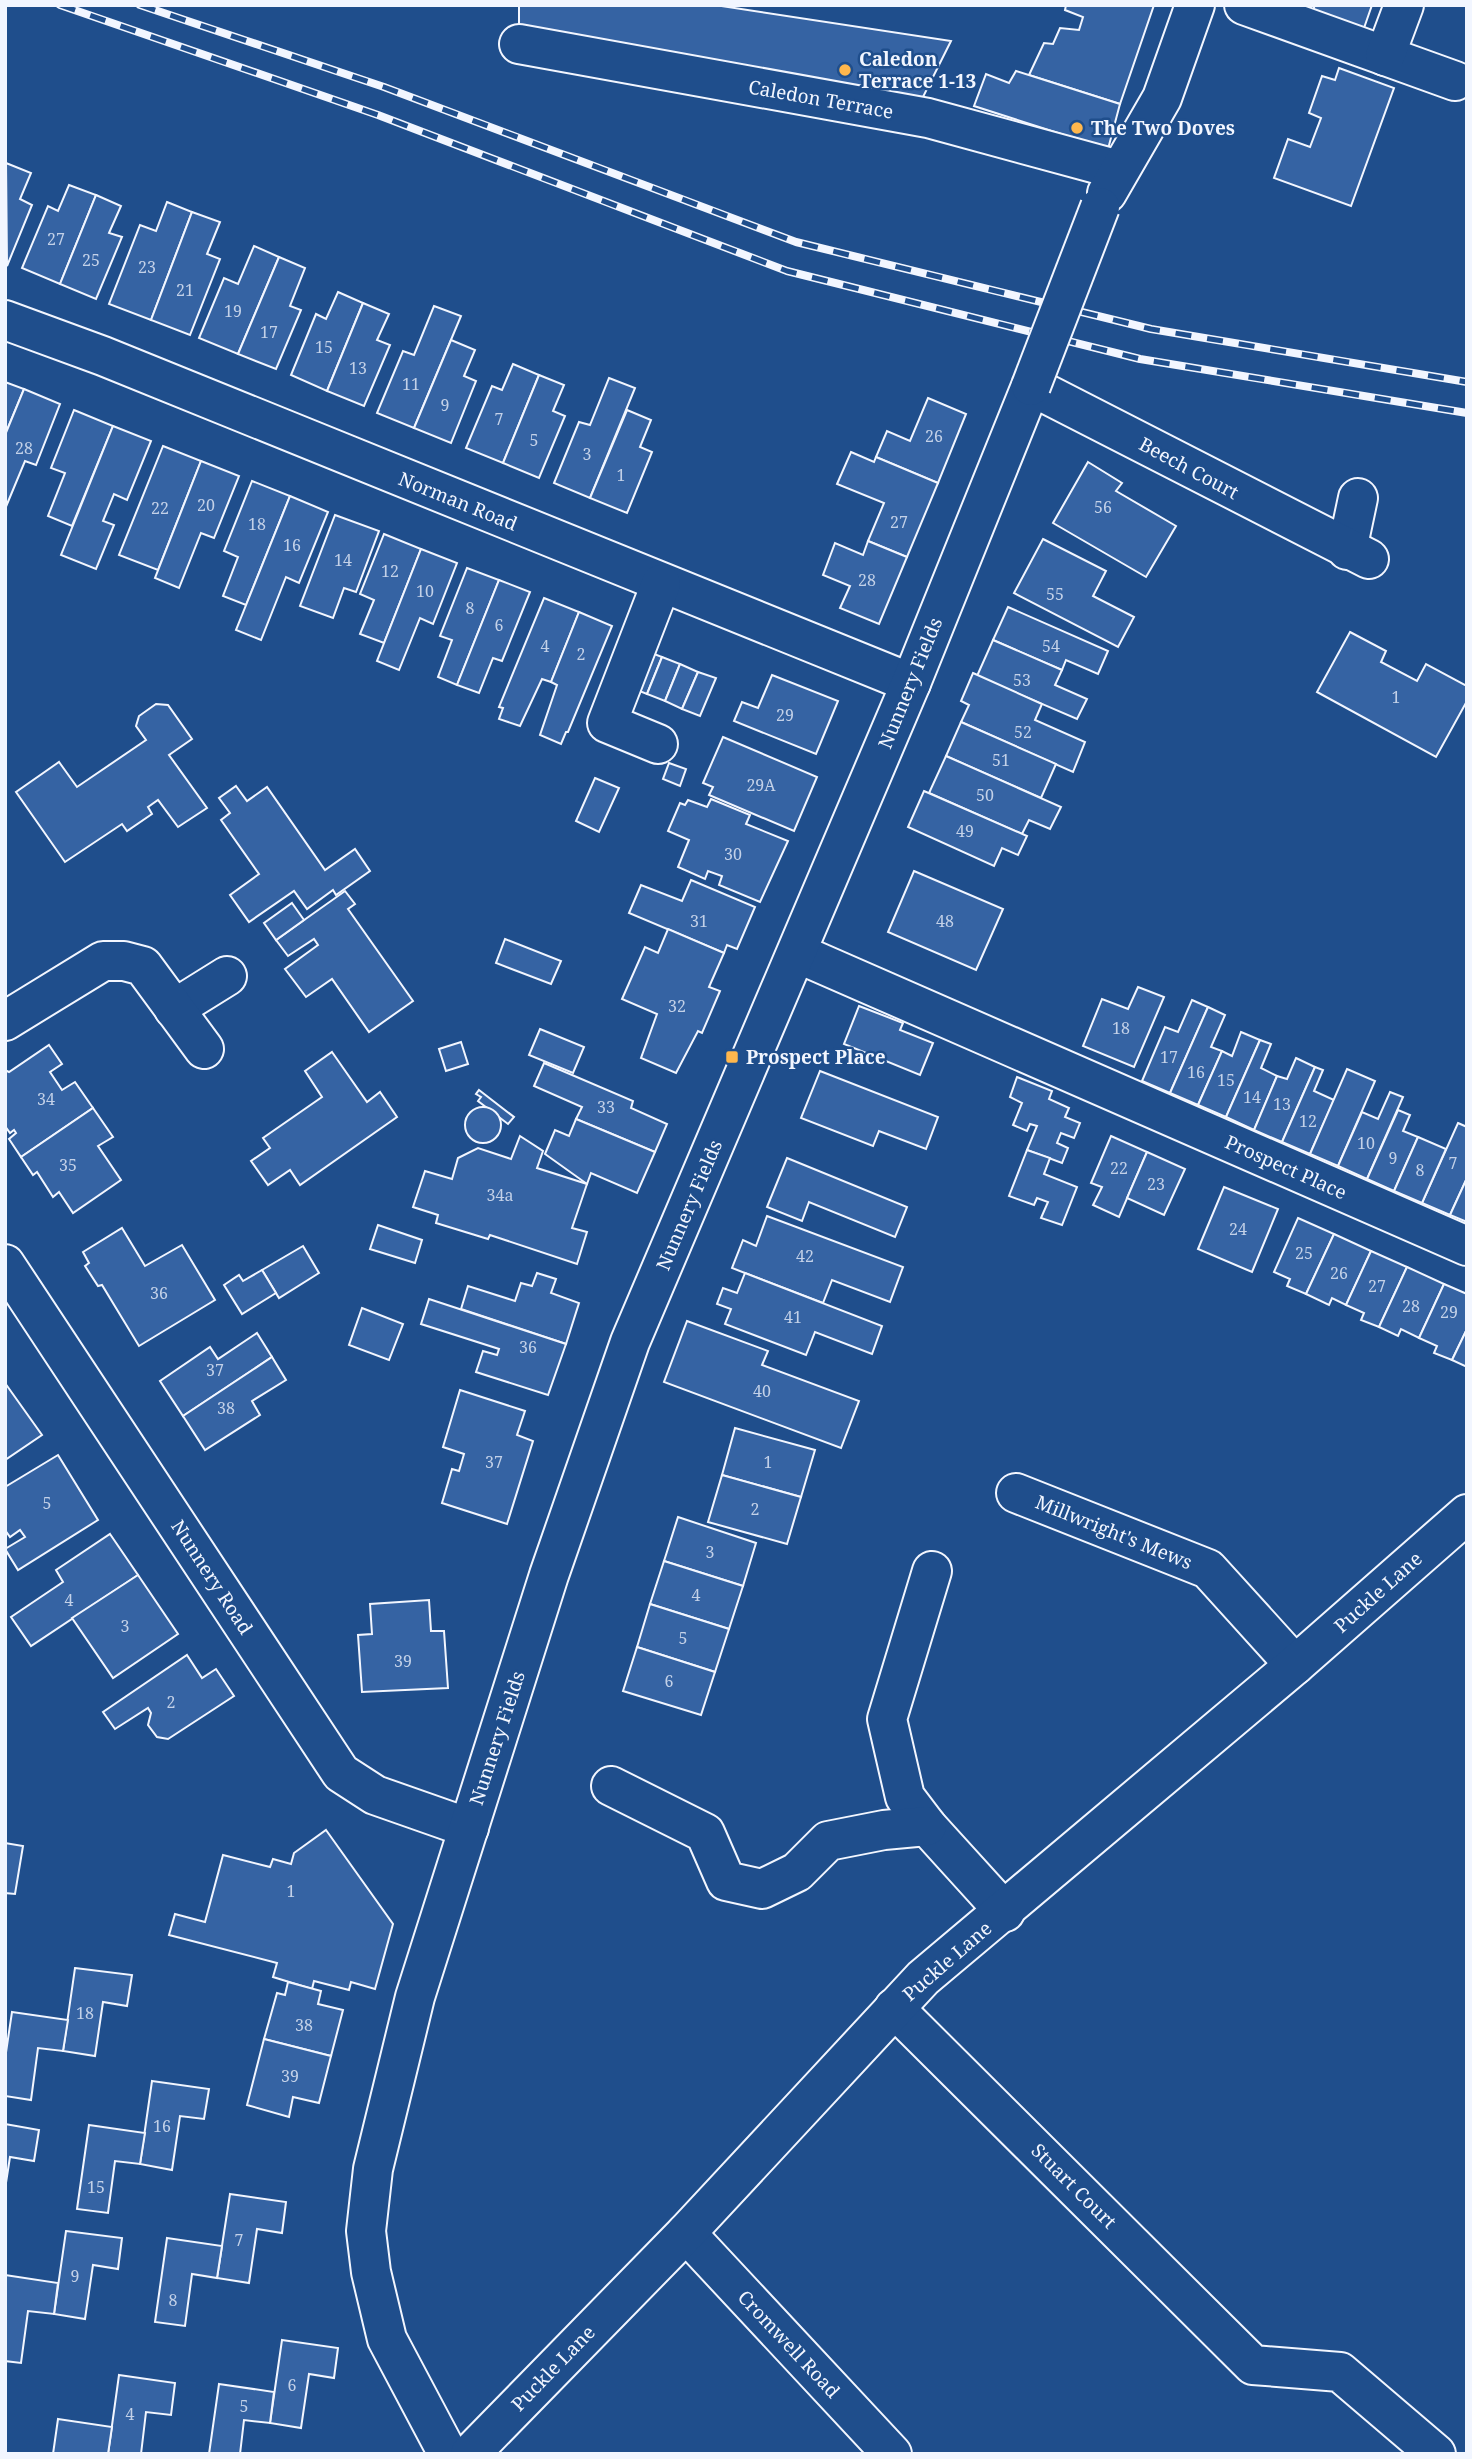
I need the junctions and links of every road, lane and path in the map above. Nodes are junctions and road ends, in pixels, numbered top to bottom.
1 (1195, 5) edge
2 (1244, 5) edge
3 (1404, 5) edge
4 (519, 44) dead end
5 (1385, 56) junction
6 (1455, 81) dead end
7 (1119, 170) junction
8 (5, 320) edge
9 (1031, 386) junction
10 (1358, 498) dead end
11 (661, 584) junction
12 (911, 683) junction
13 (658, 744) dead end
14 (797, 953) junction
15 (227, 975) dead end
16 (174, 1009) junction
17 (5, 1021) edge
18 (204, 1049) dead end
19 (1467, 1246) edge
20 (5, 1264) edge
21 (1016, 1493) dead end
22 (1467, 1514) edge
23 (932, 1571) dead end
24 (1296, 1665) junction
25 (611, 1786) dead end
26 (927, 1826) junction
27 (469, 1828) junction
28 (1005, 1912) junction
29 (894, 2008) junction
30 (686, 2233) junction
31 (443, 2451) edge
32 (892, 2454) edge
33 (1436, 2454) edge

1 - 7 street, Nunnery Fields
2 - 5 street
3 - 5 street
4 - 7 street, Caledon Terrace
5 - 6 street
7 - 9 street, Nunnery Fields, bridge
8 - 11 street, Norman Road
9 - 10 street, Beech Court
9 - 12 street, Nunnery Fields
11 - 12 street, Norman Road
11 - 13 street
12 - 14 street, Nunnery Fields
14 - 19 street, Prospect Place
14 - 27 street, Nunnery Fields
15 - 16 street
16 - 17 street
16 - 18 street
20 - 27 street, Nunnery Road
21 - 24 street, Millwright's Mews
22 - 24 street, Puckle Lane
23 - 26 street
24 - 28 street, Puckle Lane
25 - 26 street
26 - 28 street
27 - 31 street, Nunnery Fields
28 - 29 street, Puckle Lane
29 - 30 street, Puckle Lane
29 - 33 street, Stuart Court
30 - 31 street, Puckle Lane
30 - 32 street, Cromwell Road

